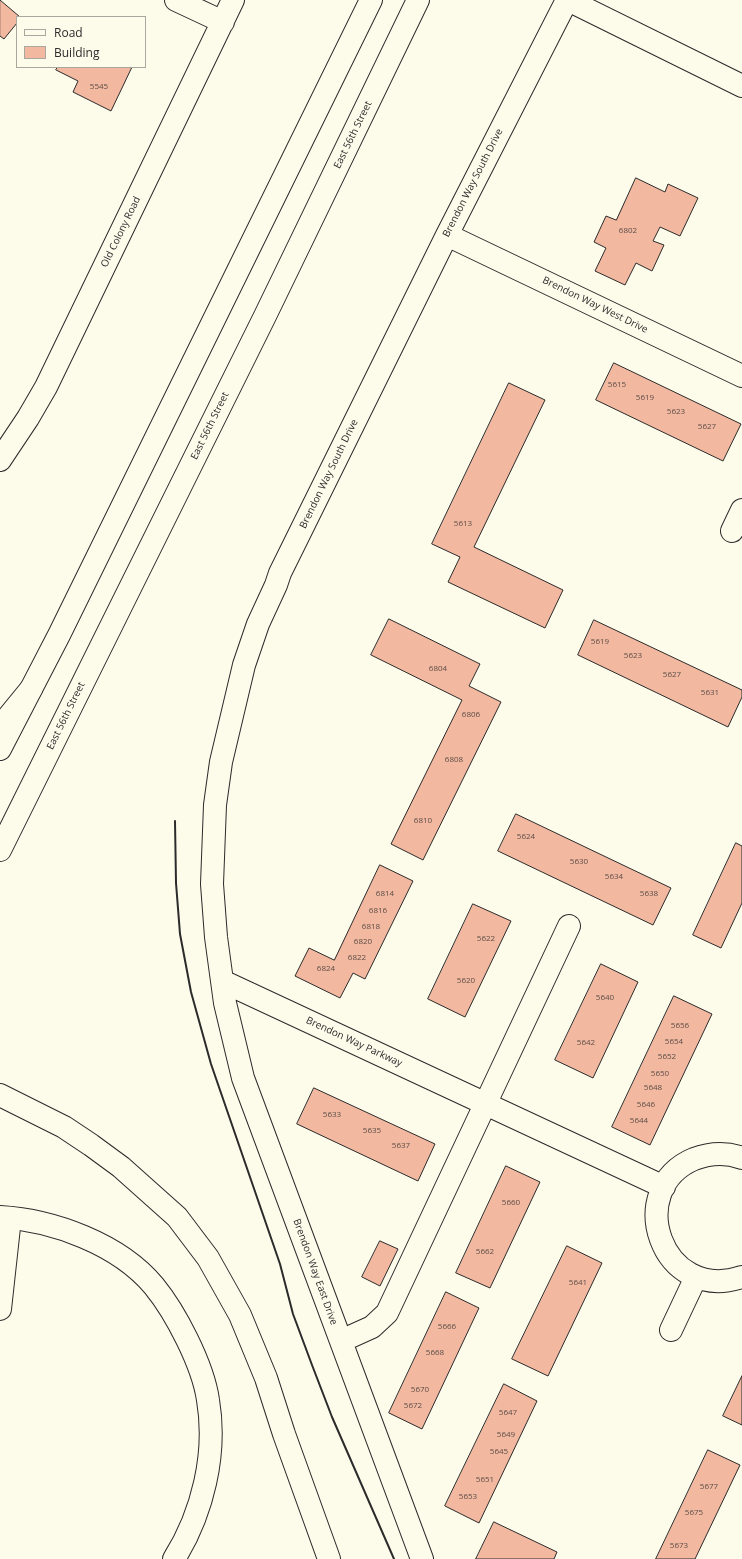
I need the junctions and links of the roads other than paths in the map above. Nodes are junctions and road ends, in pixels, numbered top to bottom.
1 (176, 0) edge
2 (233, 0) edge
3 (371, 0) edge
4 (418, 0) edge
5 (567, 0) edge
6 (222, 22) junction
7 (742, 86) edge
8 (447, 235) junction
9 (742, 376) edge
10 (0, 460) edge
11 (742, 510) edge
12 (732, 531) dead end
13 (31, 689) junction
14 (0, 727) edge
15 (0, 749) edge
16 (0, 850) edge
17 (569, 926) dead end
18 (222, 981) junction
19 (0, 1094) edge
20 (486, 1104) junction
21 (742, 1158) edge
22 (664, 1187) junction
23 (5, 1218) edge
24 (696, 1277) junction
25 (742, 1277) edge
26 (0, 1309) edge
27 (671, 1330) dead end
28 (341, 1341) junction
29 (174, 1559) edge
30 (329, 1559) edge
31 (422, 1559) edge

1 - 6 main road
2 - 6 main road, Old Colony Road
3 - 13 main road
4 - 16 main road, East 56th Street
5 - 7 main road
5 - 8 main road, Brendon Way South Drive
6 - 10 main road, Old Colony Road
8 - 9 main road, Brendon Way West Drive
8 - 18 main road, Brendon Way South Drive
11 - 12 main road
13 - 14 main road
13 - 15 main road
17 - 20 main road
18 - 20 main road, Brendon Way Parkway
18 - 28 main road, Brendon Way East Drive
19 - 30 main road
20 - 22 main road, Brendon Way Parkway
20 - 28 main road
21 - 22 main road
22 - 24 main road
23 - 26 main road
23 - 29 main road
24 - 25 main road
24 - 27 main road
28 - 31 main road, Brendon Way East Drive

